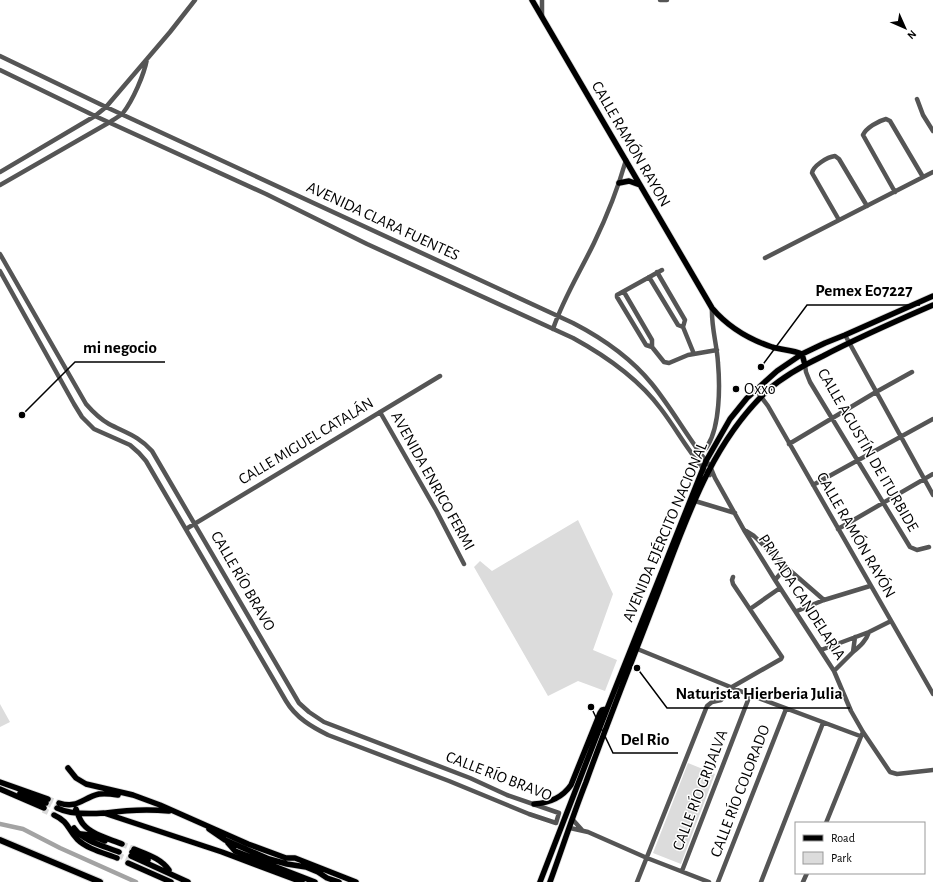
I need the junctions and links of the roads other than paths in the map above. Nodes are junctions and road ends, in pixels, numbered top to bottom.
1 (195, 0) edge
2 (532, 0) edge
3 (542, 0) edge
4 (660, 0) edge
5 (667, 0) edge
6 (542, 17) junction
7 (0, 56) edge
8 (147, 58) junction
9 (0, 70) edge
10 (917, 99) dead end
11 (106, 107) junction
12 (122, 114) junction
13 (95, 116) junction
14 (110, 122) junction
15 (933, 132) edge
16 (626, 160) junction
17 (0, 172) edge
18 (933, 172) edge
19 (923, 177) junction
20 (619, 183) junction
21 (0, 185) edge
22 (640, 185) junction
23 (895, 192) junction
24 (867, 206) junction
25 (839, 220) junction
26 (0, 254) edge
27 (765, 258) dead end
28 (662, 270) dead end
29 (0, 271) edge
30 (657, 272) junction
31 (649, 277) junction
32 (624, 292) junction
33 (933, 296) edge
34 (24, 298) junction
35 (17, 302) junction
36 (933, 305) edge
37 (712, 308) junction
38 (557, 316) junction
39 (683, 327) junction
40 (552, 329) junction
41 (845, 335) junction
42 (849, 342) junction
43 (652, 347) junction
44 (717, 350) junction
45 (694, 354) junction
46 (802, 354) junction
47 (806, 365) junction
48 (912, 372) dead end
49 (440, 376) dead end
50 (756, 390) junction
51 (876, 392) junction
52 (761, 397) junction
53 (380, 412) junction
54 (832, 418) junction
55 (933, 419) edge
56 (901, 437) junction
57 (789, 444) junction
58 (701, 454) junction
59 (695, 458) junction
60 (706, 460) junction
61 (858, 461) junction
62 (710, 466) junction
63 (705, 470) junction
64 (933, 474) edge
65 (715, 478) junction
66 (924, 479) junction
67 (813, 485) junction
68 (933, 495) edge
69 (695, 501) junction
70 (883, 502) junction
71 (735, 513) junction
72 (194, 523) junction
73 (186, 528) junction
74 (838, 529) junction
75 (744, 530) junction
76 (929, 547) dead end
77 (464, 564) dead end
78 (786, 567) junction
79 (733, 577) dead end
80 (775, 580) junction
81 (870, 586) junction
82 (780, 588) junction
83 (824, 600) junction
84 (750, 609) junction
85 (797, 612) junction
86 (891, 621) junction
87 (869, 632) junction
88 (855, 637) junction
89 (265, 644) junction
90 (634, 647) junction
91 (821, 650) junction
92 (852, 652) junction
93 (258, 653) junction
94 (834, 671) junction
95 (732, 687) junction
96 (933, 694) edge
97 (750, 695) junction
98 (607, 709) junction
99 (786, 709) junction
100 (823, 723) junction
101 (861, 734) junction
102 (68, 768) dead end
103 (933, 770) edge
104 (583, 771) junction
105 (454, 772) junction
106 (449, 781) junction
107 (0, 782) edge
108 (0, 785) edge
109 (488, 786) junction
110 (0, 789) edge
111 (0, 793) edge
112 (485, 795) junction
113 (534, 804) junction
114 (45, 805) junction
115 (74, 805) junction
116 (165, 807) junction
117 (56, 809) junction
118 (77, 812) junction
119 (174, 812) junction
120 (104, 813) junction
121 (573, 820) junction
122 (826, 822) edge
123 (204, 825) junction
124 (570, 828) junction
125 (582, 830) junction
126 (78, 836) junction
127 (0, 840) edge
128 (225, 840) junction
129 (235, 850) junction
130 (119, 851) junction
131 (222, 852) junction
132 (131, 856) junction
133 (647, 858) junction
134 (682, 872) junction
135 (329, 880) edge
136 (100, 882) edge
137 (171, 882) edge
138 (185, 882) edge
139 (302, 882) edge
140 (315, 882) edge
141 (339, 882) edge
142 (356, 882) edge
143 (540, 882) edge
144 (550, 882) edge
145 (637, 882) edge
146 (709, 882) edge
147 (718, 882) edge
148 (761, 882) edge

1 - 8 street
2 - 6 main road, CALLE RAMÓN RAYON
3 - 6 street
4 - 5 street
6 - 16 main road, CALLE RAMÓN RAYON
7 - 11 street, AVENIDA CLARA FUENTES
8 - 11 street
8 - 12 street
9 - 13 street, AVENIDA CLARA FUENTES
10 - 15 street
11 - 12 street, AVENIDA CLARA FUENTES
11 - 13 street
12 - 14 street
12 - 38 street, AVENIDA CLARA FUENTES
13 - 14 street, AVENIDA CLARA FUENTES
13 - 17 street
14 - 21 street
14 - 40 street, AVENIDA CLARA FUENTES
16 - 20 street
16 - 22 main road, CALLE RAMÓN RAYON
18 - 19 street
19 - 23 street
19 - 23 street
20 - 22 main road
20 - 38 street
22 - 37 main road, CALLE RAMÓN RAYON
23 - 24 street
24 - 25 street
24 - 25 street
25 - 27 street
26 - 34 street, CALLE RÍO BRAVO
28 - 30 street
29 - 35 street, CALLE RÍO BRAVO
30 - 31 street
30 - 39 street
31 - 32 street
31 - 39 street
32 - 43 street
32 - 43 street
33 - 41 main road, AVENIDA EJÉRCITO NACIONAL
34 - 35 street
34 - 72 street, CALLE RÍO BRAVO
35 - 73 street, CALLE RÍO BRAVO
36 - 42 main road, AVENIDA EJÉRCITO NACIONAL
37 - 44 street
37 - 46 main road, CALLE RAMÓN RAYON
38 - 40 street
38 - 58 street, AVENIDA CLARA FUENTES
39 - 45 street
40 - 59 street, AVENIDA CLARA FUENTES
41 - 42 street
41 - 46 main road, AVENIDA EJÉRCITO NACIONAL
42 - 47 main road, AVENIDA EJÉRCITO NACIONAL
42 - 51 street
43 - 45 street
44 - 45 street
44 - 58 street
46 - 47 main road
46 - 50 main road, AVENIDA EJÉRCITO NACIONAL
47 - 52 main road, AVENIDA EJÉRCITO NACIONAL
47 - 54 street, CALLE AGUSTÍN DE ITURBIDE
48 - 51 street
49 - 53 street, CALLE MIGUEL CATALÁN
50 - 52 street, CALLE RAMÓN RAYÓN
50 - 60 main road, AVENIDA EJÉRCITO NACIONAL
51 - 54 street
51 - 56 street
52 - 57 street, CALLE RAMÓN RAYÓN
52 - 62 main road, AVENIDA EJÉRCITO NACIONAL
53 - 72 street, CALLE MIGUEL CATALÁN
53 - 77 street, AVENIDA ENRICO FERMI
54 - 57 street
54 - 61 street, CALLE AGUSTÍN DE ITURBIDE
55 - 56 street
56 - 61 street
56 - 66 street
57 - 67 street, CALLE RAMÓN RAYÓN
58 - 59 street
58 - 60 street, AVENIDA CLARA FUENTES
59 - 63 street, AVENIDA CLARA FUENTES
60 - 62 street, AVENIDA CLARA FUENTES
60 - 63 main road, AVENIDA EJÉRCITO NACIONAL
61 - 67 street
61 - 70 street, CALLE AGUSTÍN DE ITURBIDE
62 - 63 main road, AVENIDA EJÉRCITO NACIONAL
62 - 65 street, PRIVADA CANDELARIA
63 - 65 street, PRIVADA CANDELARIA
63 - 69 main road, AVENIDA EJÉRCITO NACIONAL
63 - 90 main road, AVENIDA EJÉRCITO NACIONAL
64 - 66 street
65 - 71 street, PRIVADA CANDELARIA
66 - 68 street
66 - 70 street
67 - 74 street, CALLE RAMÓN RAYÓN
69 - 71 street
69 - 90 main road, AVENIDA EJÉRCITO NACIONAL
70 - 74 street
70 - 76 street, CALLE AGUSTÍN DE ITURBIDE
71 - 75 street, PRIVADA CANDELARIA
72 - 73 street, CALLE MIGUEL CATALÁN
72 - 89 street, CALLE RÍO BRAVO
73 - 93 street, CALLE RÍO BRAVO
74 - 81 street, CALLE RAMÓN RAYÓN
75 - 78 street
75 - 80 street, PRIVADA CANDELARIA
78 - 80 street
78 - 83 street
79 - 84 street
80 - 82 street, PRIVADA CANDELARIA
81 - 83 street
81 - 86 street, CALLE RAMÓN RAYÓN
82 - 84 street
82 - 85 street, PRIVADA CANDELARIA
83 - 85 street
84 - 95 street
85 - 91 street, PRIVADA CANDELARIA
86 - 87 street
86 - 96 street, CALLE RAMÓN RAYÓN
87 - 88 street
87 - 92 street
88 - 91 street
88 - 92 street
89 - 93 street
89 - 105 street, CALLE RÍO BRAVO
90 - 95 street
90 - 98 main road, AVENIDA EJÉRCITO NACIONAL
90 - 121 main road, AVENIDA EJÉRCITO NACIONAL
91 - 94 street, PRIVADA CANDELARIA
92 - 94 street
93 - 106 street, CALLE RÍO BRAVO
94 - 101 street, PRIVADA CANDELARIA
95 - 97 street
95 - 133 street
97 - 99 street
97 - 134 street, CALLE RÍO GRIJALVA
98 - 104 main road, AVENIDA EJÉRCITO NACIONAL
98 - 113 main road
99 - 100 street
99 - 147 street, CALLE RÍO COLORADO
100 - 101 street
100 - 148 street
101 - 103 street, PRIVADA CANDELARIA
101 - 122 street
102 - 116 main road
104 - 124 main road
104 - 143 main road, AVENIDA EJÉRCITO NACIONAL
105 - 106 street
105 - 109 street, CALLE RÍO BRAVO
106 - 112 street, CALLE RÍO BRAVO
107 - 114 main road
108 - 114 main road
109 - 112 street
109 - 113 street, CALLE RÍO BRAVO
110 - 114 main road
111 - 114 main road
112 - 113 street, CALLE RÍO BRAVO
115 - 116 main road
115 - 117 main road
115 - 118 main road
116 - 119 main road
117 - 118 main road
117 - 126 main road
118 - 120 main road
118 - 130 main road
119 - 120 main road
119 - 123 main road
120 - 131 main road
121 - 124 main road, AVENIDA EJÉRCITO NACIONAL
121 - 125 street
123 - 128 main road
123 - 142 main road
124 - 125 street
124 - 144 main road, AVENIDA EJÉRCITO NACIONAL
125 - 133 street
126 - 130 main road
126 - 130 main road
126 - 130 main road
127 - 136 highway
128 - 129 main road
128 - 135 main road
129 - 131 main road
129 - 140 main road
131 - 139 main road
132 - 137 main road
132 - 138 main road
132 - 138 main road
133 - 134 street
133 - 145 street
134 - 146 street
135 - 141 main road

